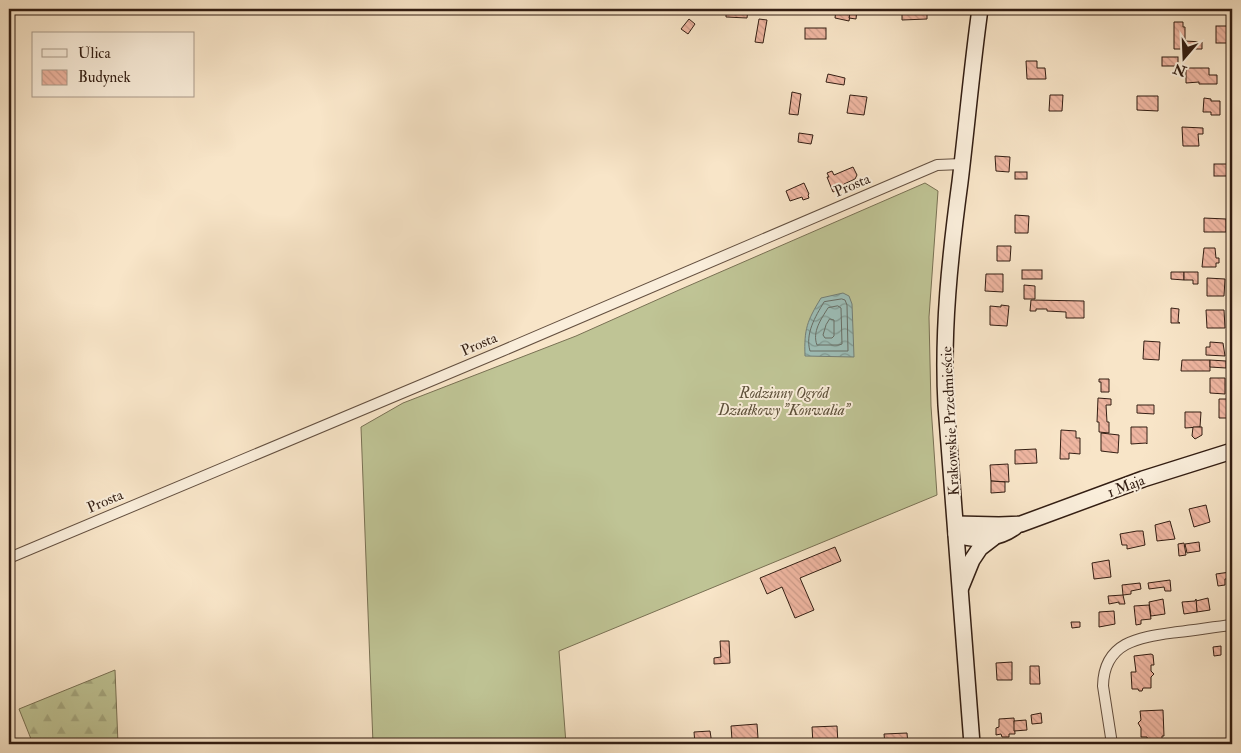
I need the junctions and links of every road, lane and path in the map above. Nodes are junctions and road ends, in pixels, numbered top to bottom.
1 (980, 9) edge
2 (962, 164) junction
3 (1232, 452) edge
4 (1020, 524) junction
5 (956, 529) junction
6 (996, 536) junction
7 (9, 558) edge
8 (960, 589) junction
9 (1232, 625) edge
10 (972, 744) edge
11 (1112, 744) edge

1 - 2 main road, Krakowskie Przedmieście
2 - 5 main road, Krakowskie Przedmieście
2 - 7 street, Prosta
3 - 4 main road, 1 Maja
4 - 5 main road, 1 Maja
4 - 6 main road, 1 Maja
5 - 6 main road, 1 Maja
5 - 8 main road, Krakowskie Przedmieście
6 - 8 main road, 1 Maja
8 - 10 main road, Krakowskie Przedmieście
9 - 11 street

